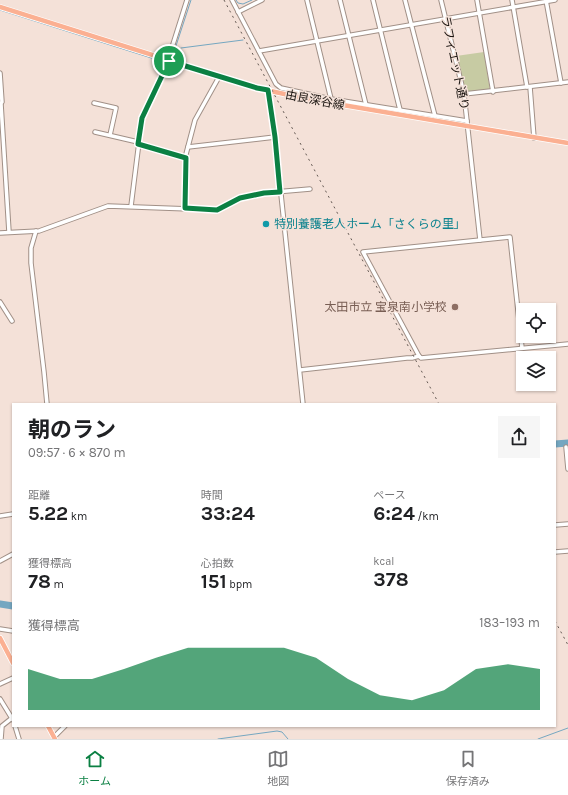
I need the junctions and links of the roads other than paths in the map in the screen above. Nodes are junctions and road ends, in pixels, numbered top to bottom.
1 (187, 0) edge
2 (232, 0) edge
3 (262, 0) edge
4 (307, 0) edge
5 (340, 0) edge
6 (373, 0) edge
7 (405, 0) edge
8 (440, 0) edge
9 (477, 0) edge
10 (512, 0) edge
11 (555, 0) edge
12 (546, 1) edge
13 (513, 7) junction
14 (0, 8) edge
15 (238, 12) junction
16 (479, 13) junction
17 (445, 19) junction
18 (411, 25) junction
19 (380, 30) junction
20 (349, 36) junction
21 (317, 41) junction
22 (259, 52) junction
23 (168, 61) junction
24 (0, 73) edge
25 (219, 77) junction
26 (568, 82) edge
27 (561, 83) junction
28 (529, 87) junction
29 (268, 90) junction
30 (493, 92) junction
31 (464, 94) junction
32 (331, 99) junction
33 (94, 103) dead end
34 (1, 104) edge
35 (366, 104) junction
36 (400, 110) junction
37 (435, 116) junction
38 (467, 124) junction
39 (95, 132) dead end
40 (110, 135) junction
41 (275, 137) junction
42 (534, 138) junction
43 (138, 143) junction
44 (568, 143) edge
45 (188, 147) junction
46 (186, 158) junction
47 (310, 190) dead end
48 (280, 192) junction
49 (131, 206) junction
50 (185, 208) junction
51 (36, 231) junction
52 (9, 232) junction
53 (0, 233) edge
54 (480, 240) junction
55 (0, 302) edge
56 (12, 321) dead end
57 (568, 344) edge
58 (522, 348) junction
59 (419, 356) junction
60 (300, 370) junction
61 (47, 403) edge
62 (303, 403) edge
63 (566, 447) dead end
64 (567, 457) edge
65 (568, 469) edge
66 (12, 514) edge
67 (0, 516) edge
68 (568, 524) edge
69 (556, 525) edge
70 (568, 550) edge
71 (556, 552) edge
72 (12, 555) edge
73 (0, 561) edge
74 (0, 629) edge
75 (12, 631) edge
76 (0, 638) edge
77 (12, 661) edge
78 (12, 678) edge
79 (0, 684) edge
80 (0, 699) edge
81 (12, 719) edge
82 (15, 727) edge
83 (48, 727) edge
84 (65, 727) edge
85 (54, 738) edge
86 (1, 739) edge
87 (19, 739) edge

1 - 23 street
2 - 15 street
3 - 15 street
4 - 21 street
5 - 20 street
6 - 19 street
7 - 18 street
8 - 17 street, ラフィエット通り
9 - 16 street
10 - 13 street
11 - 12 street
12 - 13 street
12 - 27 street
13 - 16 street
13 - 28 street
14 - 23 main road, 由良深谷線
15 - 22 street
16 - 17 street
16 - 30 street
17 - 18 street
17 - 31 street, ラフィエット通り
18 - 19 street
18 - 37 street
19 - 20 street
19 - 36 street
20 - 21 street
20 - 35 street
21 - 22 street
21 - 32 street
22 - 32 street
23 - 25 main road, 由良深谷線
23 - 43 street
24 - 34 street
25 - 29 main road, 由良深谷線
25 - 45 street
26 - 27 street
27 - 28 street
28 - 30 street
28 - 42 street
29 - 38 main road, 由良深谷線
29 - 41 street
30 - 31 street
31 - 38 street, ラフィエット通り
32 - 35 street
33 - 40 street
34 - 52 street
35 - 36 street
36 - 37 street
37 - 38 street
38 - 42 main road, 由良深谷線
38 - 54 street, ラフィエット通り
39 - 40 street
40 - 43 street
41 - 45 street
41 - 48 street
42 - 44 main road, 由良深谷線
43 - 46 street
43 - 49 street
45 - 46 street
46 - 50 street
47 - 48 street
48 - 50 street
48 - 60 street
49 - 50 street
49 - 51 street
51 - 52 street
51 - 61 street
52 - 53 street
54 - 58 street
54 - 59 street
55 - 56 street
57 - 58 street
58 - 59 street
59 - 60 street
60 - 62 street
63 - 64 street
64 - 65 street
66 - 67 street
68 - 69 street
70 - 71 street
72 - 73 street
74 - 75 street
76 - 77 main road
78 - 79 street
80 - 81 street
81 - 86 street
82 - 87 street
83 - 85 main road
84 - 85 street

